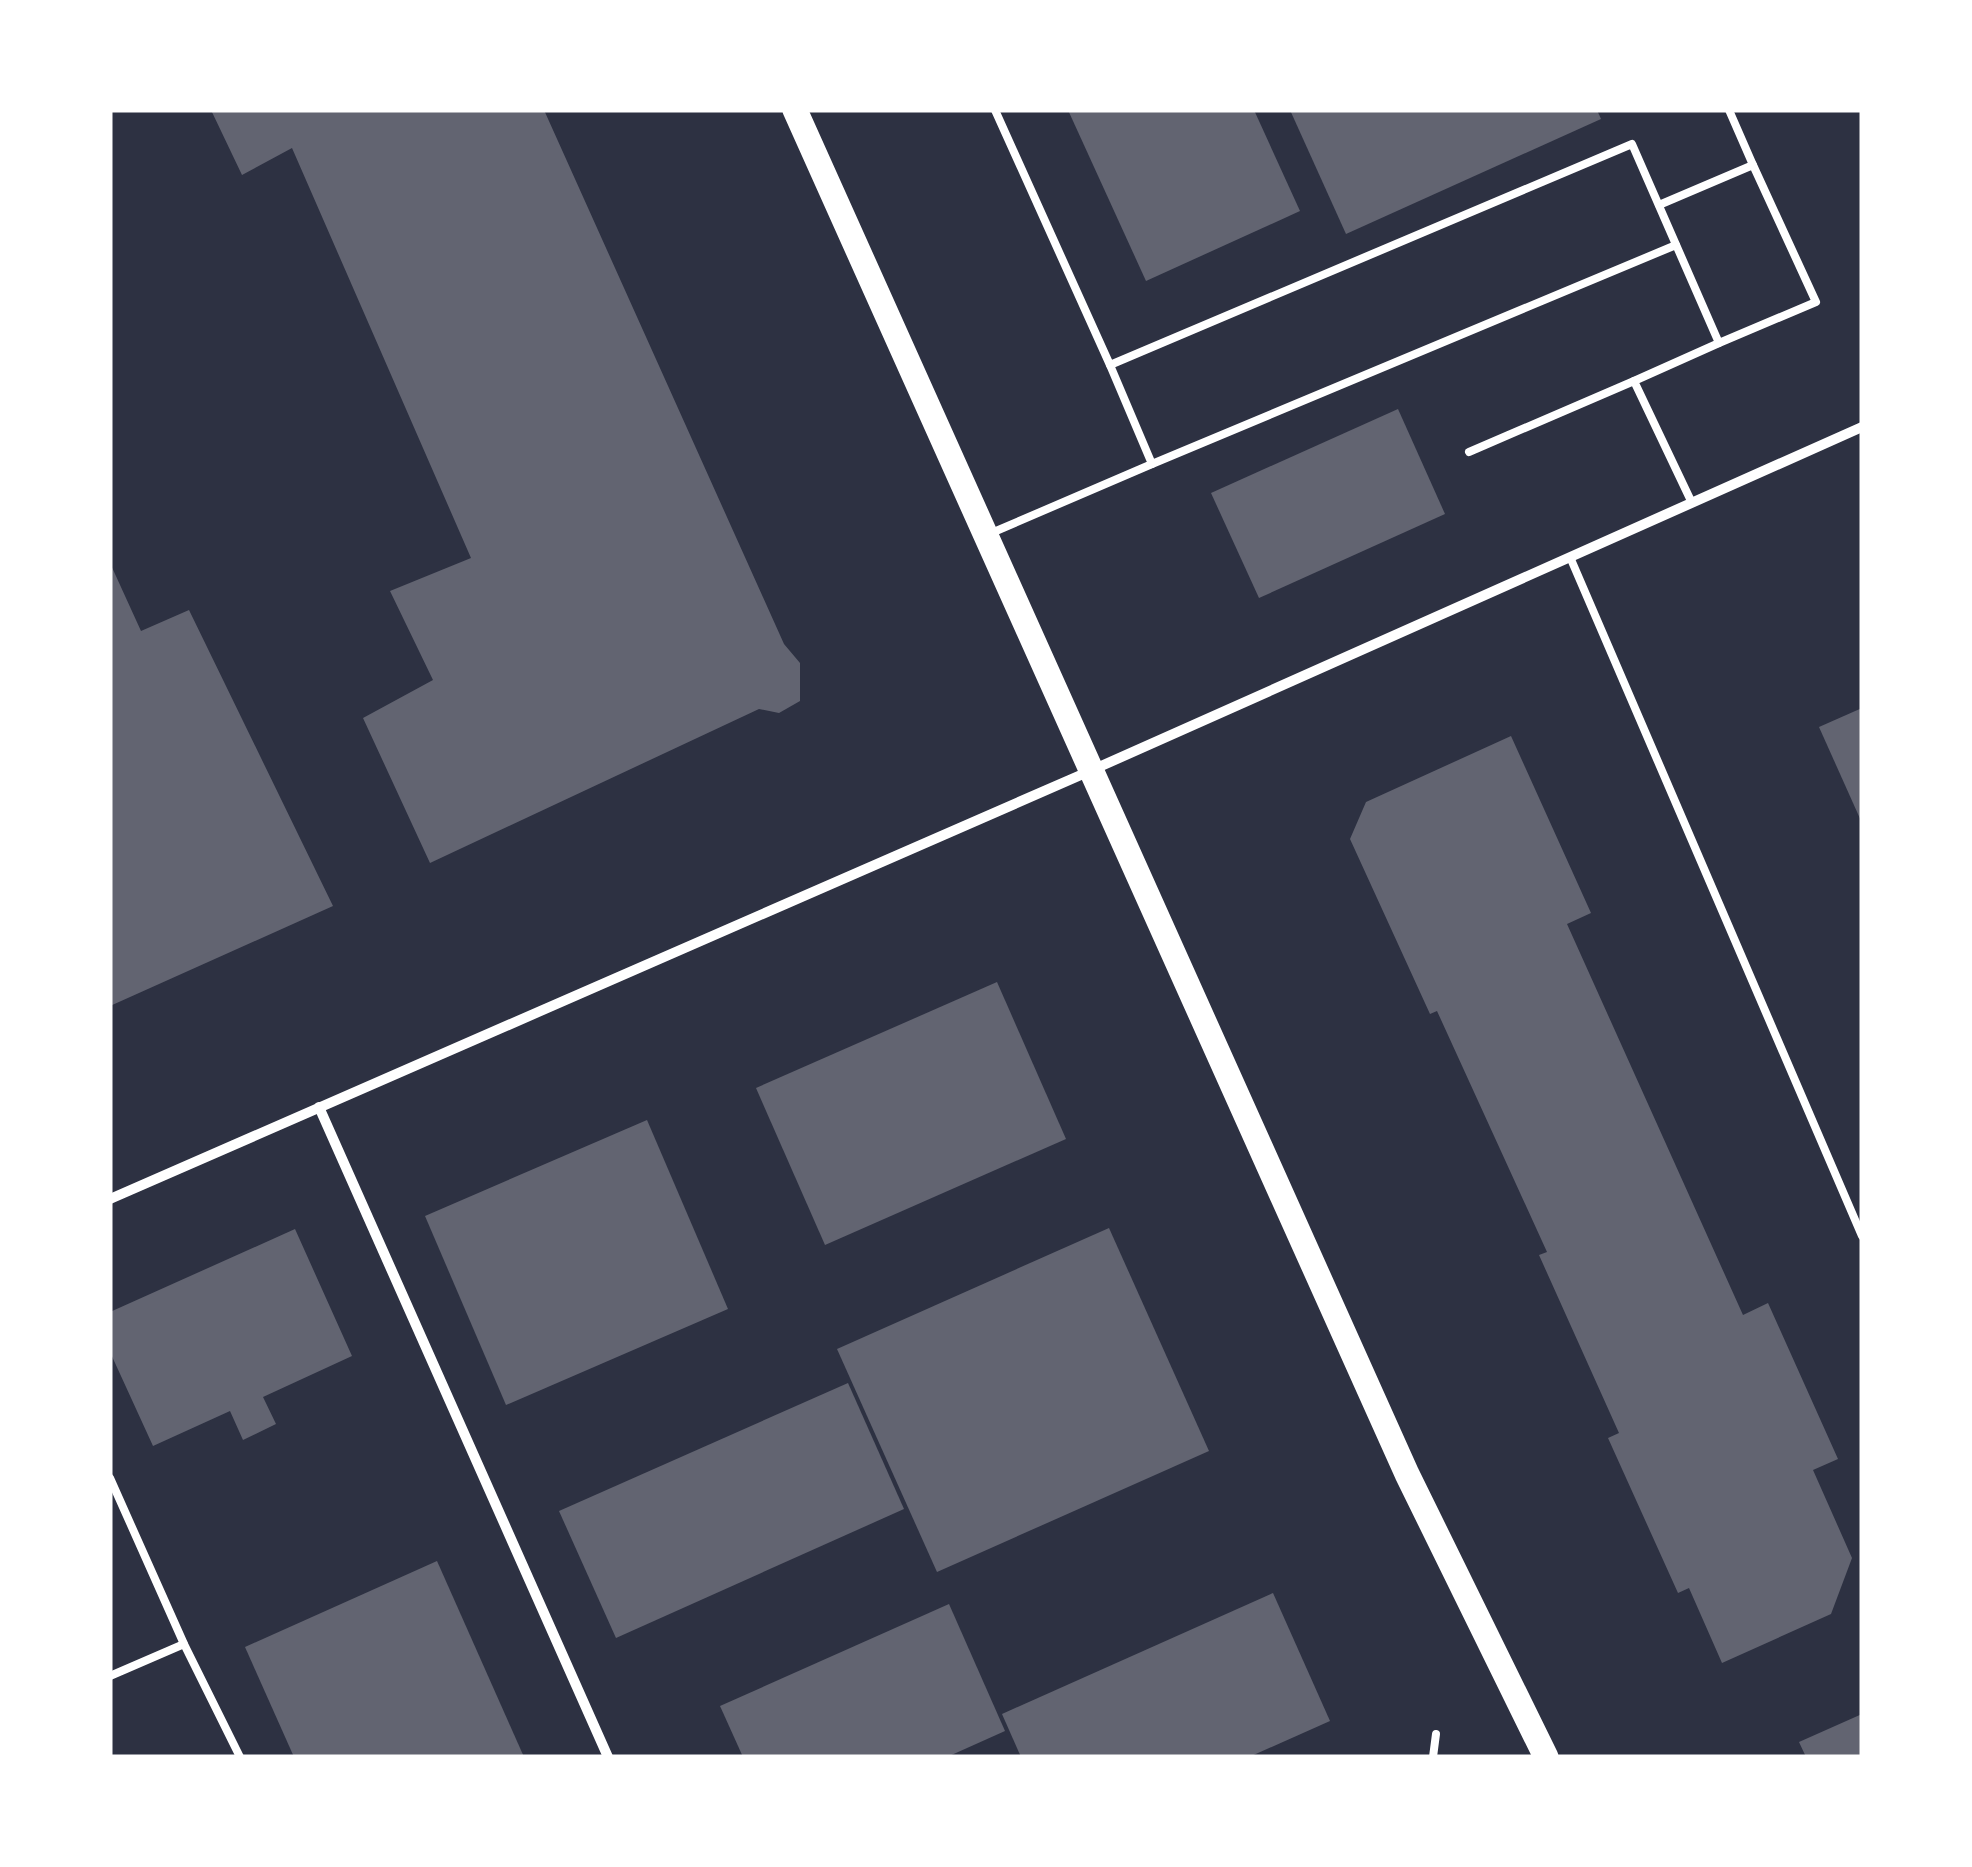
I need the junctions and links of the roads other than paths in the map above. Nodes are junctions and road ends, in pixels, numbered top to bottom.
1 (795, 110) edge
2 (996, 110) edge
3 (1729, 110) edge
4 (1753, 165) junction
5 (1659, 205) junction
6 (1676, 245) junction
7 (1718, 343) junction
8 (1110, 364) junction
9 (1634, 381) junction
10 (1862, 427) edge
11 (1469, 452) dead end
12 (1152, 464) junction
13 (1692, 503) junction
14 (984, 535) junction
15 (1570, 557) junction
16 (1090, 771) junction
17 (319, 1107) junction
18 (110, 1199) edge
19 (1862, 1236) edge
20 (110, 1478) edge
21 (184, 1644) junction
22 (110, 1676) edge
23 (1436, 1734) dead end
24 (240, 1757) edge
25 (608, 1757) edge
26 (1433, 1757) edge
27 (1546, 1757) edge

1 - 14 main road
2 - 8 lane
3 - 4 lane
4 - 5 lane
4 - 7 lane
5 - 6 lane
5 - 8 lane
6 - 7 lane
6 - 12 lane
7 - 9 lane
8 - 12 lane
9 - 11 lane
9 - 13 lane
10 - 13 street
12 - 14 lane
13 - 15 street
14 - 16 main road
15 - 16 street
15 - 19 lane
16 - 17 street
16 - 27 main road
17 - 18 street
17 - 25 street
20 - 21 lane
21 - 22 lane
21 - 24 lane
23 - 26 lane

